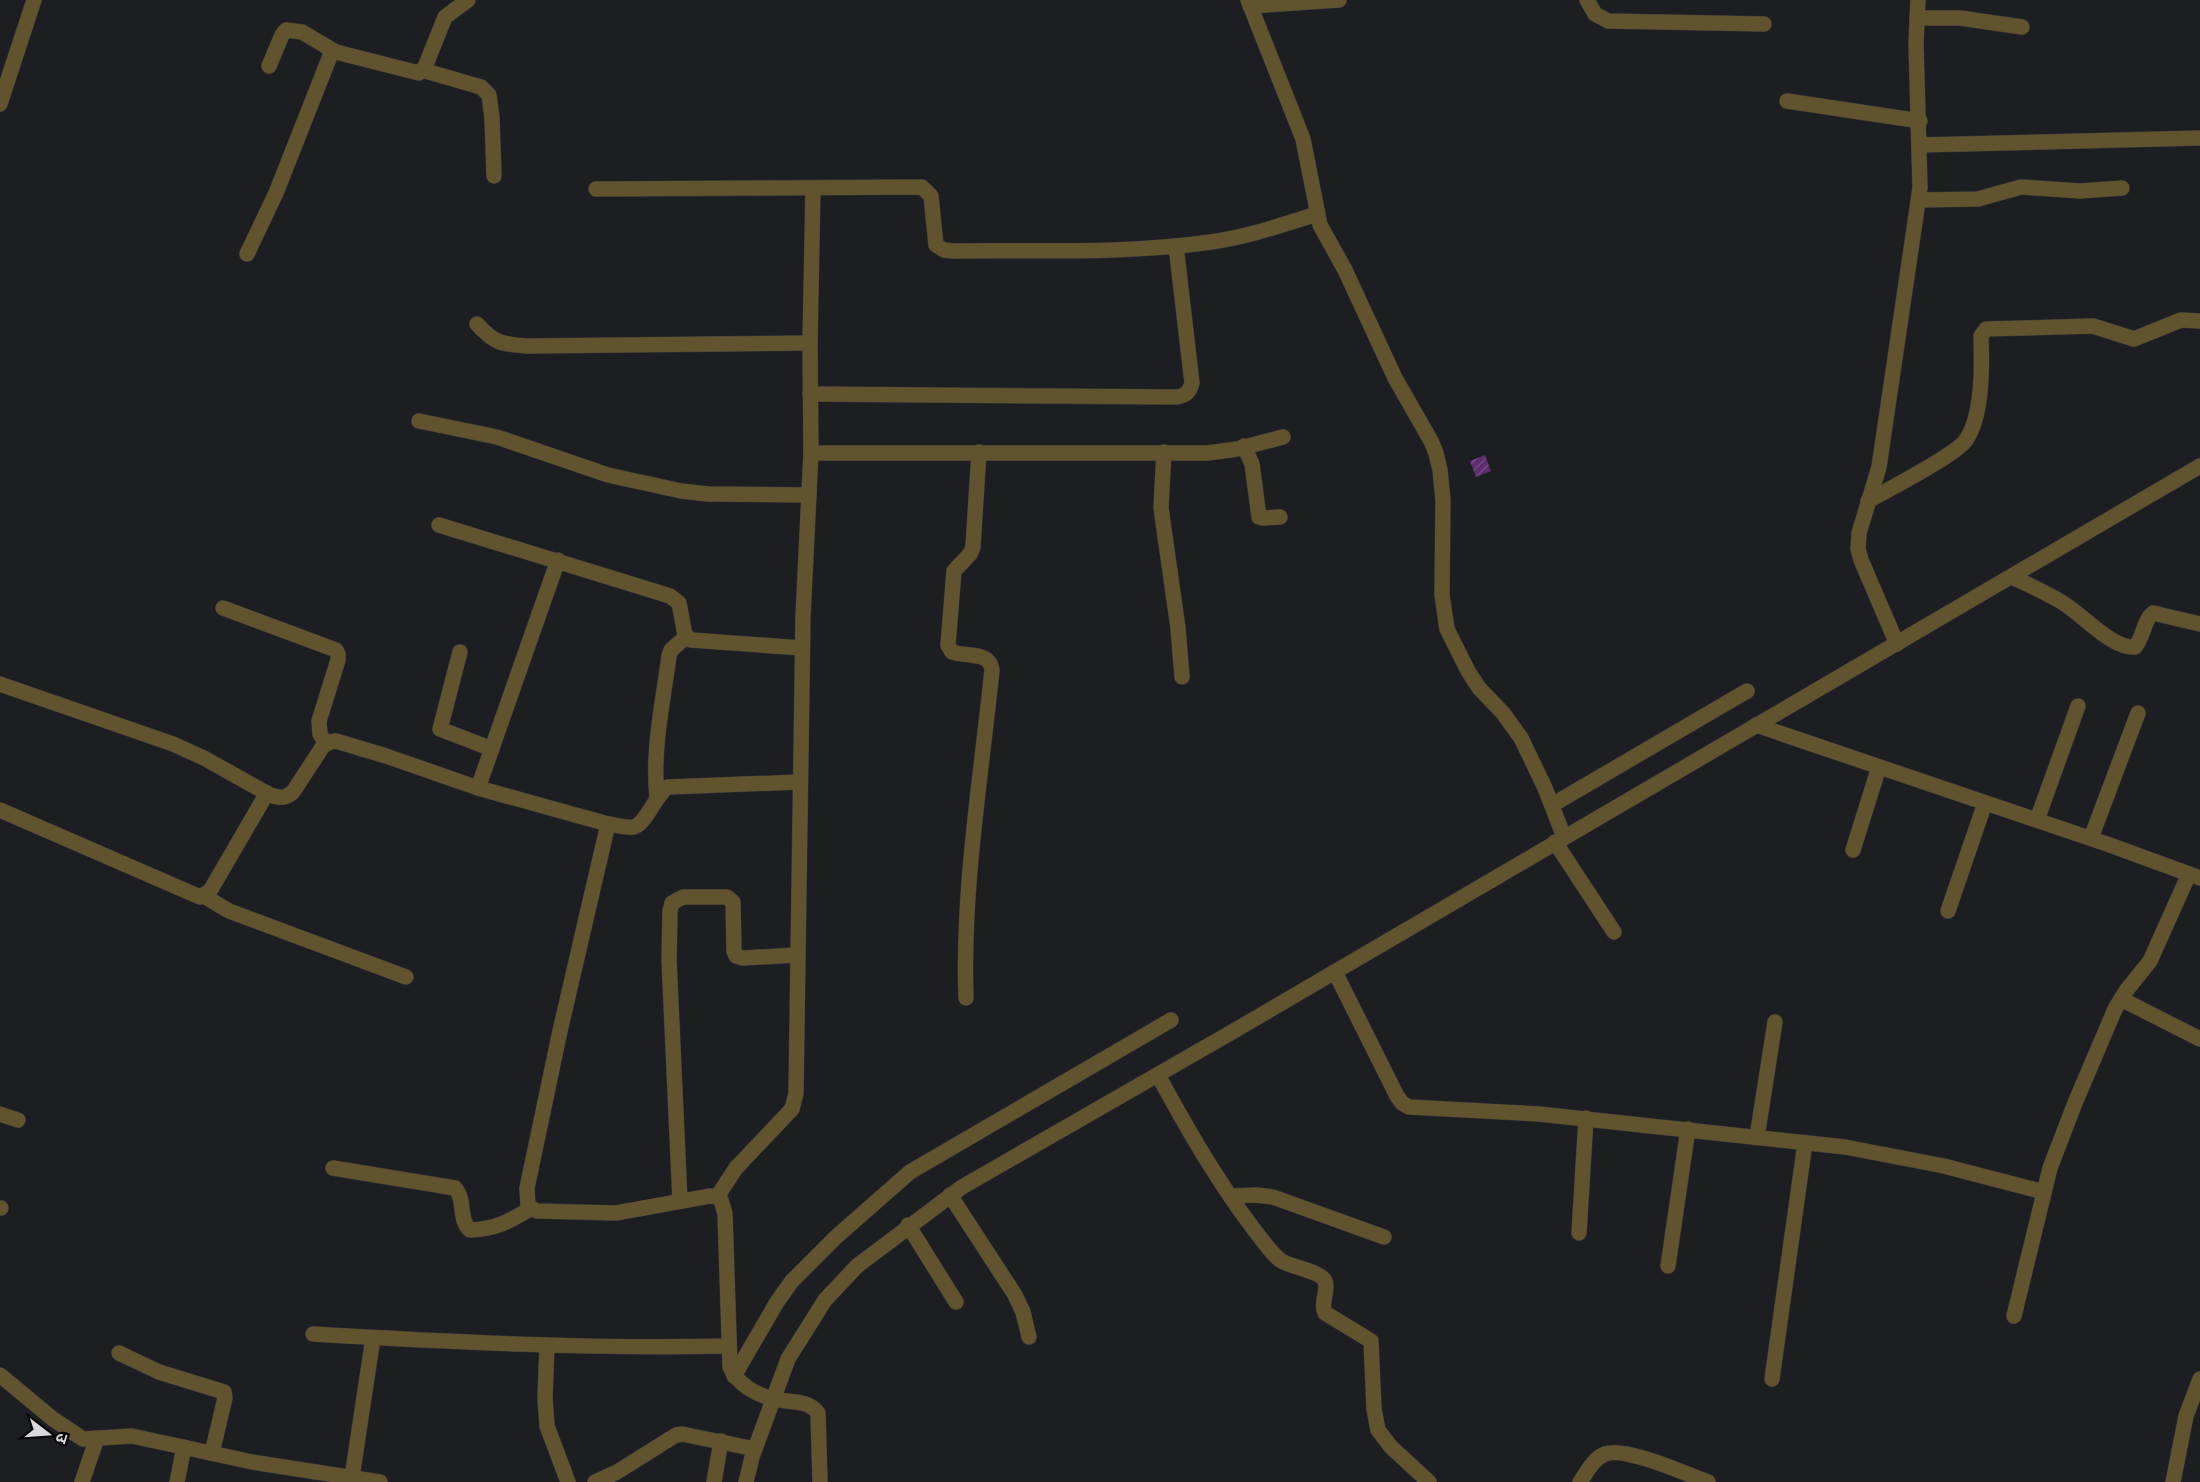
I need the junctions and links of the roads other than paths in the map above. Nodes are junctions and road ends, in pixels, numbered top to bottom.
1 (34, 0) edge
2 (468, 0) edge
3 (1339, 0) edge
4 (1587, 0) edge
5 (1917, 0) edge
6 (1249, 3) edge
7 (1917, 18) junction
8 (1764, 24) dead end
9 (2022, 27) dead end
10 (334, 51) junction
11 (269, 66) dead end
12 (422, 70) junction
13 (1787, 101) dead end
14 (0, 104) edge
15 (1920, 121) junction
16 (2200, 138) edge
17 (1921, 145) junction
18 (494, 176) dead end
19 (2122, 188) dead end
20 (596, 189) dead end
21 (813, 189) junction
22 (1919, 200) junction
23 (1317, 214) junction
24 (1176, 246) junction
25 (247, 254) dead end
26 (2200, 321) edge
27 (477, 324) dead end
28 (810, 343) junction
29 (810, 394) junction
30 (419, 421) dead end
31 (1283, 436) dead end
32 (1244, 446) junction
33 (980, 452) junction
34 (1164, 452) junction
35 (811, 453) junction
36 (2200, 466) edge
37 (809, 495) junction
38 (1868, 501) junction
39 (1280, 517) dead end
40 (439, 525) dead end
41 (558, 561) junction
42 (2012, 577) junction
43 (223, 608) dead end
44 (2200, 624) edge
45 (1891, 630) junction
46 (686, 637) junction
47 (802, 648) junction
48 (460, 652) dead end
49 (1182, 676) dead end
50 (0, 684) edge
51 (1748, 691) dead end
52 (2078, 706) dead end
53 (2138, 713) dead end
54 (1756, 725) junction
55 (326, 744) junction
56 (492, 749) junction
57 (1879, 767) junction
58 (799, 782) junction
59 (478, 788) junction
60 (267, 793) junction
61 (657, 797) junction
62 (1985, 803) junction
63 (1552, 805) junction
64 (0, 812) edge
65 (2037, 820) junction
66 (608, 824) junction
67 (2091, 838) junction
68 (1560, 839) junction
69 (1853, 850) dead end
70 (2194, 876) edge
71 (204, 896) junction
72 (1948, 911) dead end
73 (1614, 932) dead end
74 (796, 955) junction
75 (1335, 972) junction
76 (406, 977) dead end
77 (966, 998) dead end
78 (2121, 999) junction
79 (1171, 1020) dead end
80 (1775, 1022) dead end
81 (2200, 1039) edge
82 (1158, 1075) junction
83 (0, 1114) edge
84 (1586, 1118) junction
85 (18, 1120) dead end
86 (1688, 1130) junction
87 (1757, 1137) junction
88 (1805, 1143) junction
89 (333, 1168) dead end
90 (2044, 1192) junction
91 (950, 1195) junction
92 (1230, 1196) junction
93 (717, 1197) junction
94 (680, 1201) junction
95 (530, 1209) junction
96 (908, 1225) junction
97 (1579, 1233) dead end
98 (1384, 1237) dead end
99 (1668, 1266) dead end
100 (956, 1302) dead end
101 (2014, 1316) dead end
102 (313, 1334) dead end
103 (1029, 1337) dead end
104 (373, 1338) junction
105 (547, 1345) junction
106 (728, 1346) junction
107 (119, 1353) dead end
108 (0, 1375) edge
109 (734, 1376) junction
110 (1772, 1379) dead end
111 (2200, 1379) edge
112 (761, 1394) junction
113 (2193, 1418) edge
114 (97, 1438) junction
115 (738, 1445) junction
116 (184, 1447) junction
117 (212, 1453) junction
118 (291, 1475) edge
119 (352, 1477) junction
120 (82, 1482) edge
121 (177, 1482) edge
122 (380, 1482) edge
123 (568, 1482) edge
124 (595, 1482) edge
125 (714, 1482) edge
126 (746, 1482) edge
127 (820, 1482) edge
128 (1429, 1482) edge
129 (1580, 1482) edge
130 (1708, 1482) edge
131 (2173, 1482) edge

1 - 14 street
2 - 12 street
3 - 6 street
4 - 8 street
5 - 7 street
6 - 23 street
7 - 9 street
7 - 15 street
10 - 11 street
10 - 12 street
10 - 25 street
12 - 18 street
13 - 15 street
15 - 17 street
16 - 17 street
17 - 22 street
19 - 22 street
20 - 21 street
21 - 24 street
21 - 28 street
22 - 38 street
23 - 24 street
23 - 63 street
24 - 29 street
26 - 38 street
27 - 28 street
28 - 29 street
29 - 35 street
30 - 37 street
31 - 32 street
32 - 34 street
32 - 39 street
33 - 34 street
33 - 35 street
33 - 77 street
34 - 49 street
35 - 37 street
36 - 42 street
37 - 47 street
38 - 45 street
40 - 41 street
41 - 46 street
41 - 56 street
42 - 44 street
42 - 45 street
43 - 55 street
45 - 54 street
46 - 47 street
46 - 61 street
47 - 58 street
48 - 56 street
50 - 60 street
51 - 63 street
52 - 65 street
53 - 67 street
54 - 57 street
54 - 68 street
55 - 59 street
55 - 60 street
56 - 59 street
57 - 62 street
57 - 69 street
58 - 61 street
58 - 74 street
59 - 66 street
60 - 71 street
61 - 66 street
62 - 65 street
62 - 72 street
63 - 68 street
64 - 71 street
65 - 67 street
66 - 95 street
67 - 70 street
68 - 73 street
68 - 75 street
70 - 78 street
71 - 76 street
74 - 93 street
74 - 94 street
75 - 82 street
75 - 84 street
78 - 81 street
78 - 90 street
79 - 109 street
80 - 87 street
82 - 91 street
82 - 92 street
83 - 85 street
84 - 86 street
84 - 97 street
86 - 87 street
86 - 99 street
87 - 88 street
88 - 90 street
88 - 110 street
89 - 95 street
90 - 101 street
91 - 96 street
91 - 103 street
92 - 98 street
92 - 128 street
93 - 94 street
93 - 106 street
94 - 95 street
96 - 100 street
96 - 112 street
102 - 104 street
104 - 105 street
104 - 119 street
105 - 106 street
105 - 123 street
106 - 109 street
107 - 117 street
108 - 114 street
109 - 112 street
111 - 113 street
112 - 115 street
112 - 127 street
113 - 131 street
114 - 116 street
114 - 120 street
115 - 124 street
115 - 125 street
115 - 126 street
116 - 117 street
116 - 121 street
117 - 118 street
118 - 119 street
119 - 122 street
129 - 130 street

